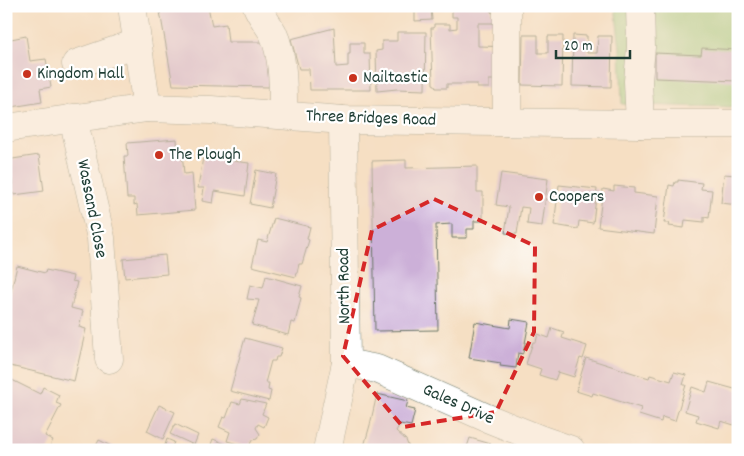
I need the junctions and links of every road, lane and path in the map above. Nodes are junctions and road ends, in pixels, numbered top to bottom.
1 (132, 6) edge
2 (257, 6) edge
3 (507, 6) edge
4 (640, 6) edge
5 (137, 42) junction
6 (76, 64) dead end
7 (147, 108) junction
8 (283, 115) junction
9 (73, 118) junction
10 (343, 120) junction
11 (508, 122) junction
12 (640, 124) junction
13 (738, 124) edge
14 (6, 128) edge
15 (109, 359) dead end
16 (346, 363) junction
17 (327, 450) edge
18 (570, 450) edge

1 - 5 street
2 - 8 street
3 - 11 street
4 - 12 street
5 - 6 street
5 - 7 street
7 - 8 street, Three Bridges Road
7 - 9 street, Three Bridges Road
8 - 10 street, Three Bridges Road
9 - 14 street, Three Bridges Road
9 - 15 street, Wassand Close
10 - 11 street, Three Bridges Road
10 - 16 street, North Road
11 - 12 street, Three Bridges Road
12 - 13 street, Three Bridges Road
16 - 17 street, North Road
16 - 18 street, Gales Drive

